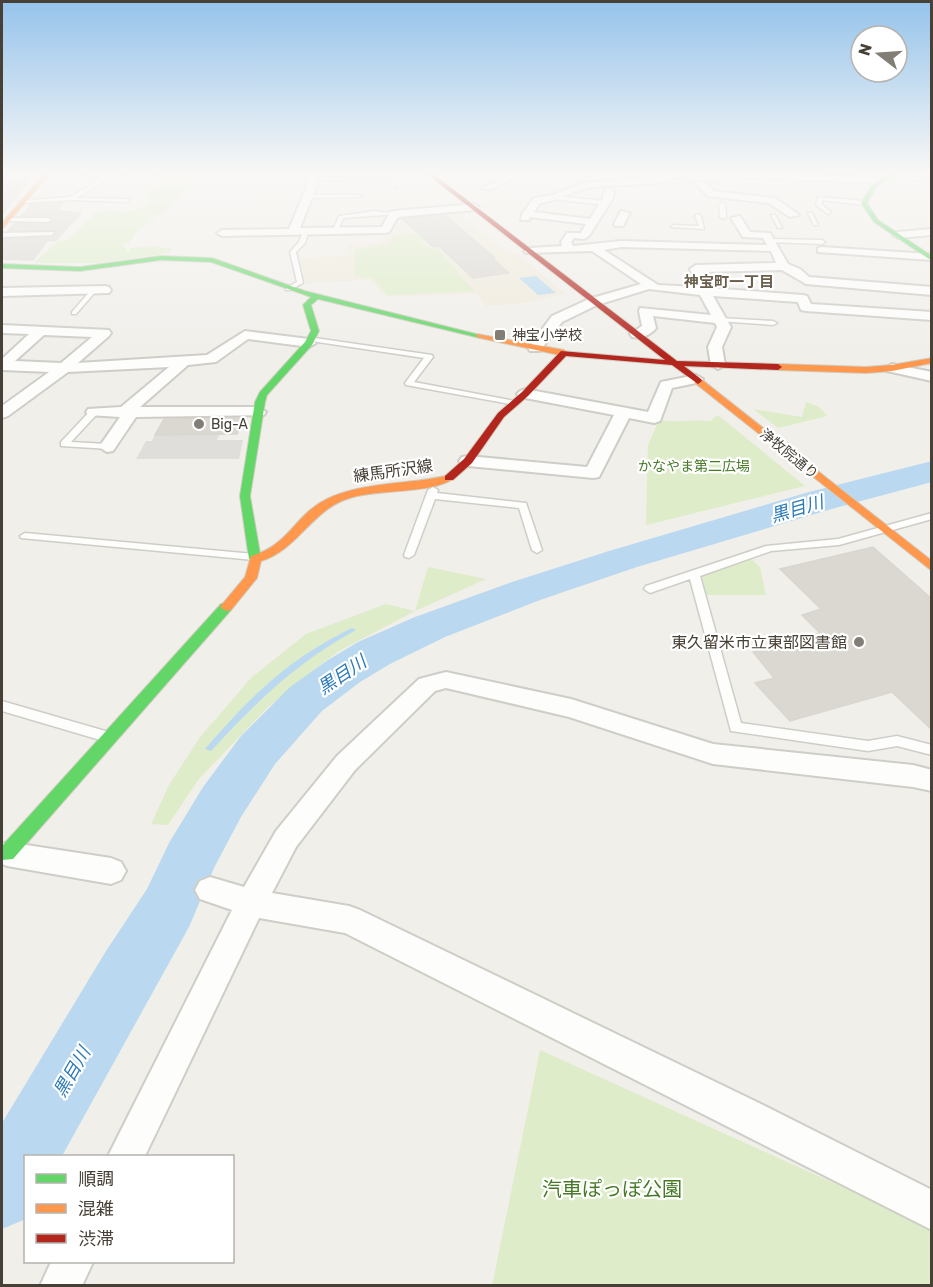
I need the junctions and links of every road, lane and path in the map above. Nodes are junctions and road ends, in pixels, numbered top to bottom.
1 (25, 234) edge
2 (305, 234) edge
3 (514, 234) edge
4 (585, 234) edge
5 (746, 234) edge
6 (909, 234) edge
7 (2, 235) edge
8 (898, 235) joint
9 (773, 245) junction
10 (822, 246) joint
11 (594, 248) junction
12 (568, 249) junction
13 (530, 251) junction
14 (931, 258) edge
15 (783, 267) junction
16 (2, 269) edge
17 (651, 285) junction
18 (288, 289) junction
19 (99, 291) joint
20 (704, 291) junction
21 (932, 291) edge
22 (2, 292) edge
23 (317, 296) junction
24 (593, 302) junction
25 (75, 313) dead end
26 (932, 316) edge
27 (720, 320) junction
28 (773, 323) dead end
29 (2, 329) edge
30 (40, 331) junction
31 (637, 334) junction
32 (310, 341) junction
33 (535, 348) junction
34 (564, 353) junction
35 (932, 360) edge
36 (183, 362) junction
37 (674, 363) junction
38 (718, 365) junction
39 (2, 366) edge
40 (63, 368) junction
41 (892, 368) junction
42 (932, 377) edge
43 (696, 380) junction
44 (520, 398) junction
45 (4, 409) edge
46 (94, 412) joint
47 (128, 412) junction
48 (258, 412) junction
49 (624, 412) junction
50 (107, 447) joint
51 (468, 461) junction
52 (433, 489) junction
53 (932, 516) edge
54 (884, 528) junction
55 (25, 536) dead end
56 (537, 550) dead end
57 (410, 555) dead end
58 (255, 558) junction
59 (932, 567) edge
60 (694, 574) junction
61 (650, 589) dead end
62 (2, 706) edge
63 (111, 738) junction
64 (932, 750) edge
65 (932, 780) edge
66 (3, 856) edge
67 (111, 871) dead end
68 (210, 890) dead end
69 (251, 903) junction
70 (126, 1155) edge
71 (932, 1211) edge
72 (72, 1263) edge
73 (60, 1286) edge

1 - 7 lane
2 - 18 lane
3 - 13 street, 浄牧院通り
4 - 12 street
5 - 9 street
6 - 8 street
8 - 14 street
9 - 10 lane
9 - 11 street
9 - 15 street
10 - 14 street
11 - 12 street
11 - 17 street
12 - 13 street
13 - 24 street, 浄牧院通り
15 - 20 street
15 - 21 street
16 - 18 street
17 - 20 street
17 - 24 street
18 - 23 street
19 - 22 street
19 - 25 lane
20 - 26 street
20 - 27 street
23 - 32 street
23 - 33 street
24 - 31 street, 浄牧院通り
24 - 33 street
27 - 28 lane
27 - 31 street
27 - 38 street
29 - 30 street
30 - 39 street
30 - 40 street
31 - 37 street, 浄牧院通り
32 - 36 street
32 - 44 lane
32 - 48 street
33 - 34 street
34 - 37 street
34 - 44 street, 練馬所沢線
35 - 41 street
36 - 40 street
36 - 47 street
37 - 38 street
37 - 43 street, 浄牧院通り
38 - 41 street
39 - 40 street
40 - 45 street
41 - 42 street
43 - 49 street
43 - 54 street, 浄牧院通り
44 - 49 street
44 - 51 street, 練馬所沢線
46 - 47 street
46 - 50 lane
47 - 48 street
47 - 50 street
48 - 58 street
49 - 51 street
51 - 52 street, 練馬所沢線
52 - 56 lane
52 - 57 lane
52 - 58 street, 練馬所沢線
53 - 54 lane
54 - 59 street, 浄牧院通り
54 - 60 lane
55 - 58 lane
58 - 63 street
60 - 61 lane
60 - 64 lane
62 - 63 lane
63 - 66 street
65 - 69 street
66 - 67 street
68 - 69 street
69 - 70 street
69 - 71 street
72 - 73 street

